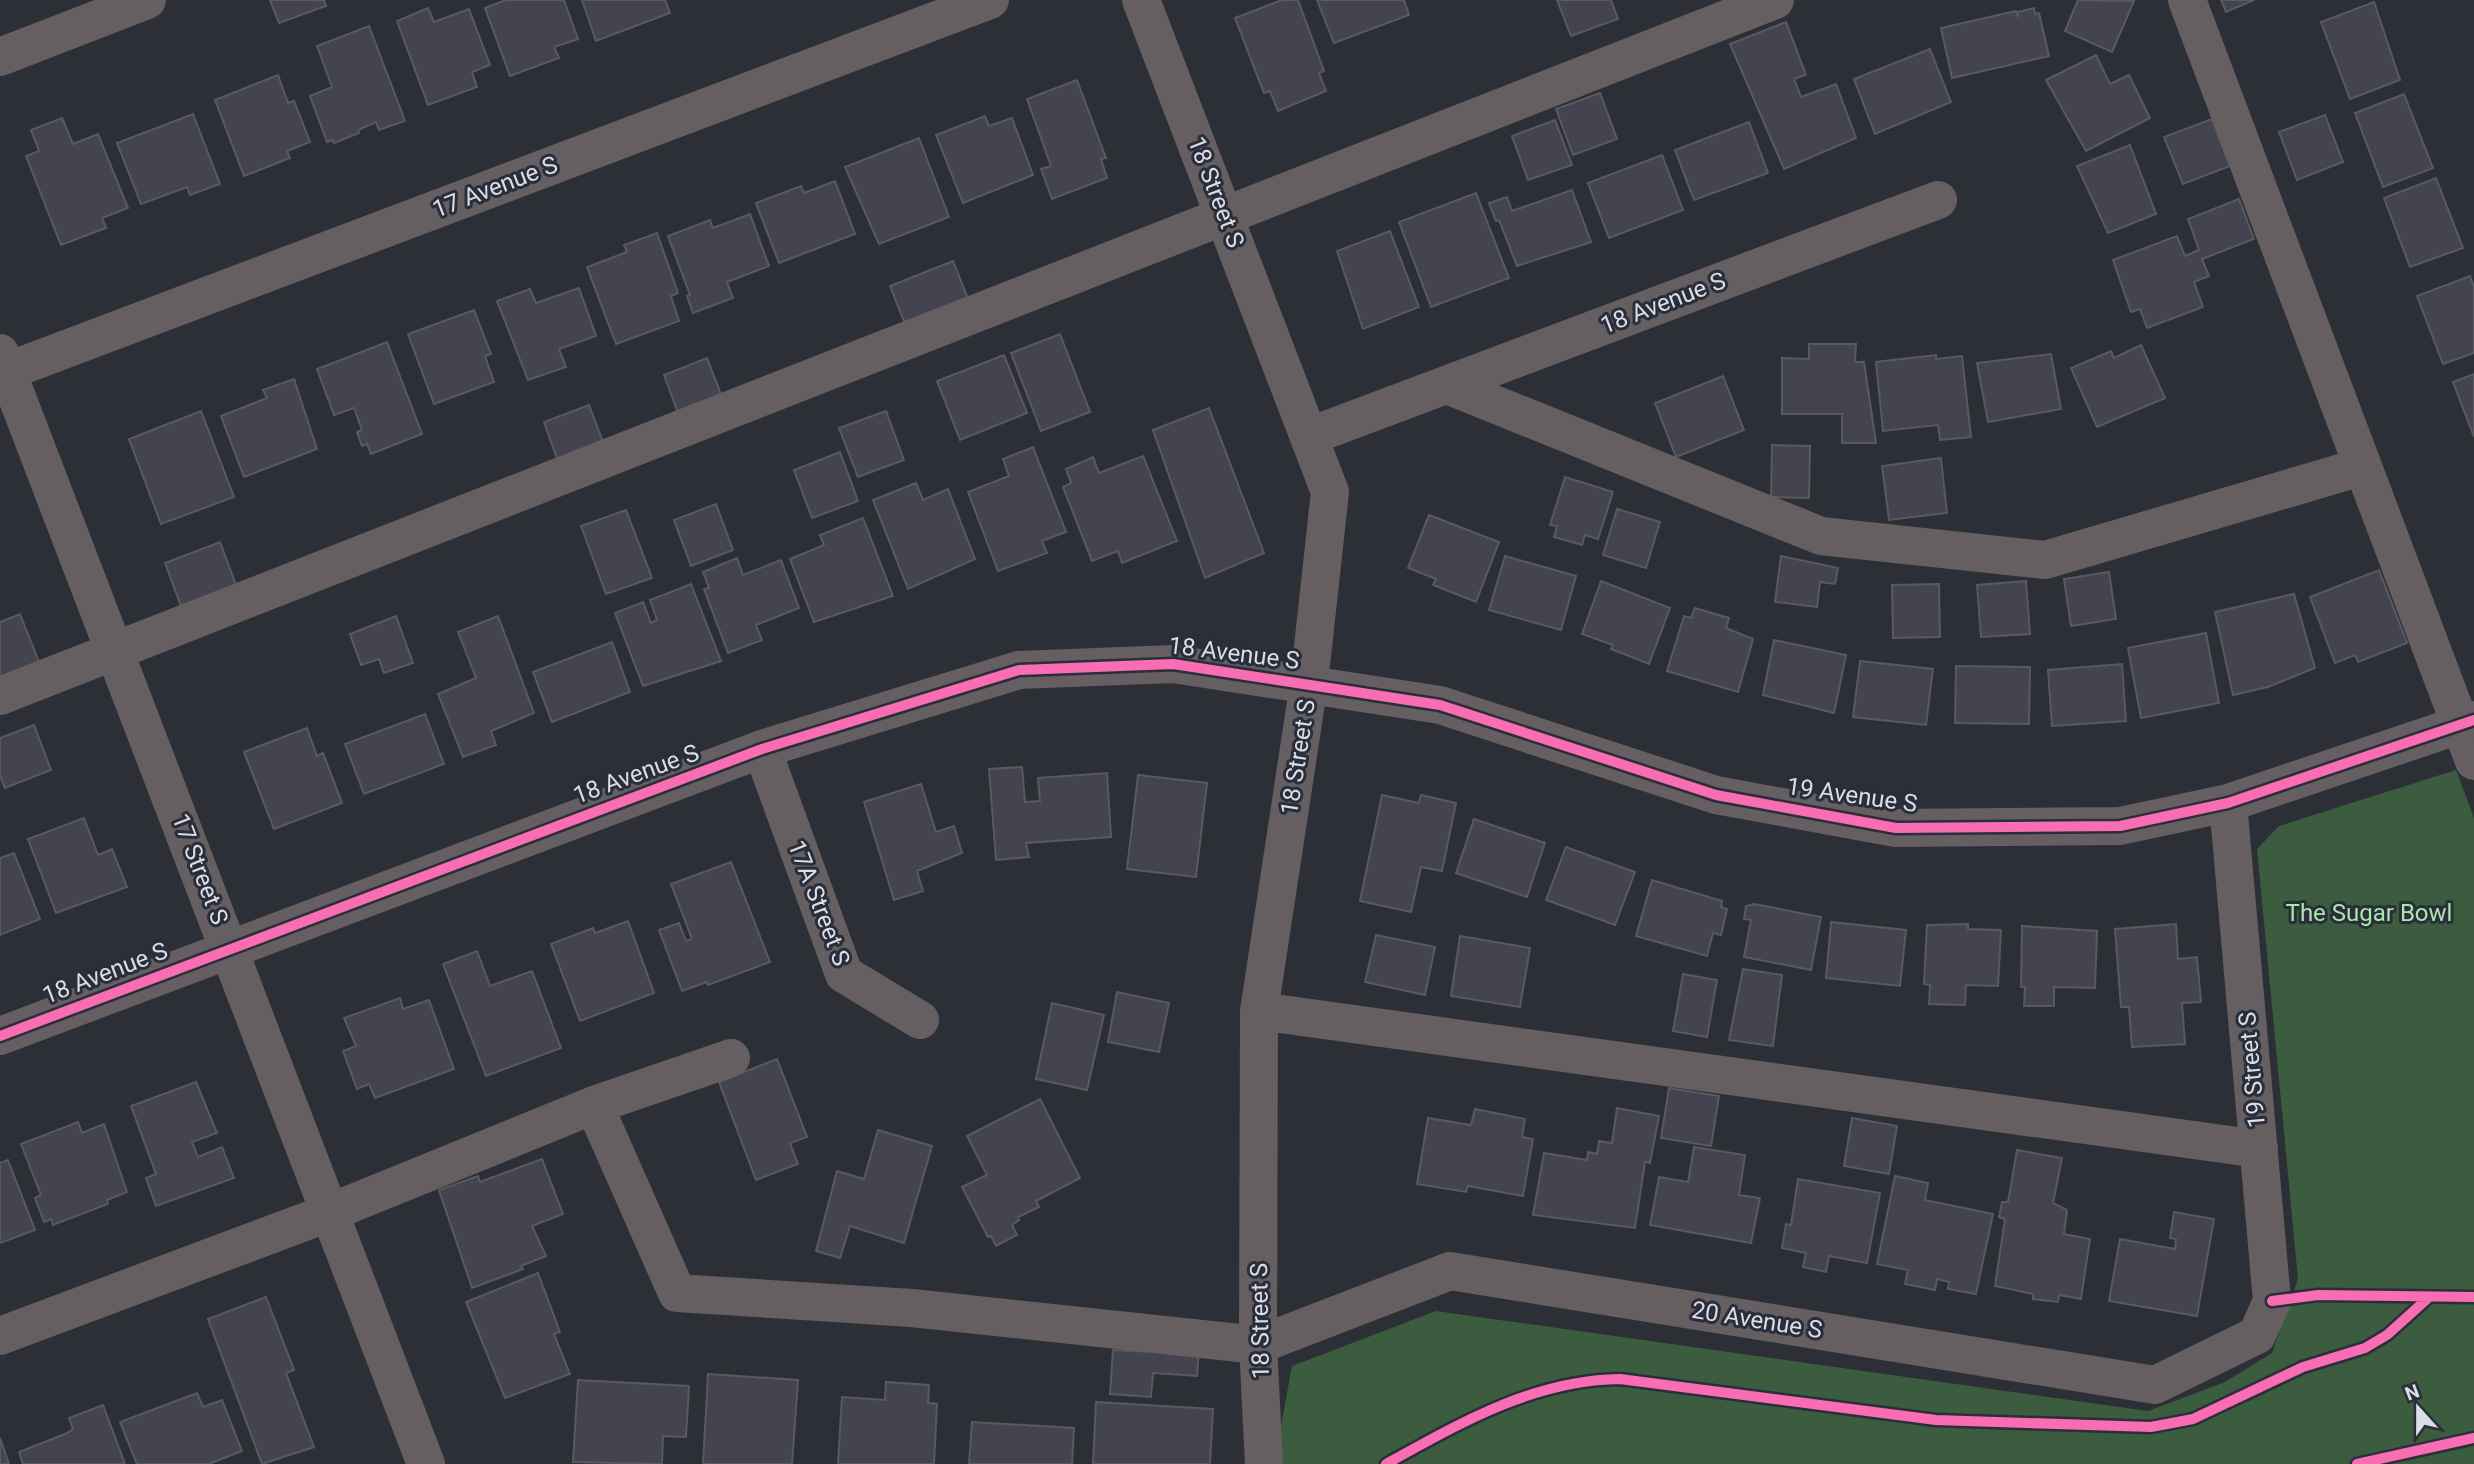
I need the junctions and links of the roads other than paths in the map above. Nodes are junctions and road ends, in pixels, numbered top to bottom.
1 (147, 0) edge
2 (990, 0) edge
3 (1141, 0) edge
4 (1775, 0) edge
5 (2187, 0) edge
6 (0, 57) edge
7 (1938, 200) dead end
8 (1224, 214) junction
9 (2, 366) edge
10 (1447, 385) junction
11 (1310, 436) junction
12 (2361, 467) junction
13 (116, 652) junction
14 (1309, 683) junction
15 (0, 696) edge
16 (2467, 722) edge
17 (762, 749) junction
18 (2474, 761) edge
19 (2228, 803) junction
20 (230, 947) junction
21 (1259, 1011) junction
22 (920, 1020) dead end
23 (0, 1036) edge
24 (731, 1058) dead end
25 (594, 1105) junction
26 (2259, 1149) junction
27 (331, 1212) junction
28 (2257, 1335) joint
29 (0, 1336) edge
30 (1258, 1345) junction
31 (426, 1464) edge
32 (1264, 1464) edge

1 - 6 street
2 - 9 street, 17 Avenue S
3 - 8 street, 18 Street S
4 - 8 street
5 - 12 street
7 - 10 street, 18 Avenue S
8 - 11 street, 18 Street S
8 - 13 street
9 - 13 street, 17 Street S
10 - 11 street, 18 Avenue S
10 - 12 street
11 - 14 street, 18 Street S
12 - 16 street
13 - 15 street
13 - 20 street, 17 Street S
14 - 17 street, 18 Avenue S
14 - 19 street, 19 Avenue S
14 - 21 street, 18 Street S
16 - 18 street
16 - 19 street, 19 Avenue S
17 - 20 street, 18 Avenue S
17 - 22 street, 17A Street S
19 - 26 street, 19 Street S
20 - 23 street, 18 Avenue S
20 - 27 street, 17 Street S
21 - 26 street
21 - 30 street, 18 Street S
24 - 25 street
25 - 27 street
25 - 30 street
26 - 28 street, 19 Street S
27 - 29 street
27 - 31 street, 17 Street S
28 - 30 street, 20 Avenue S
30 - 32 street, 18 Street S

